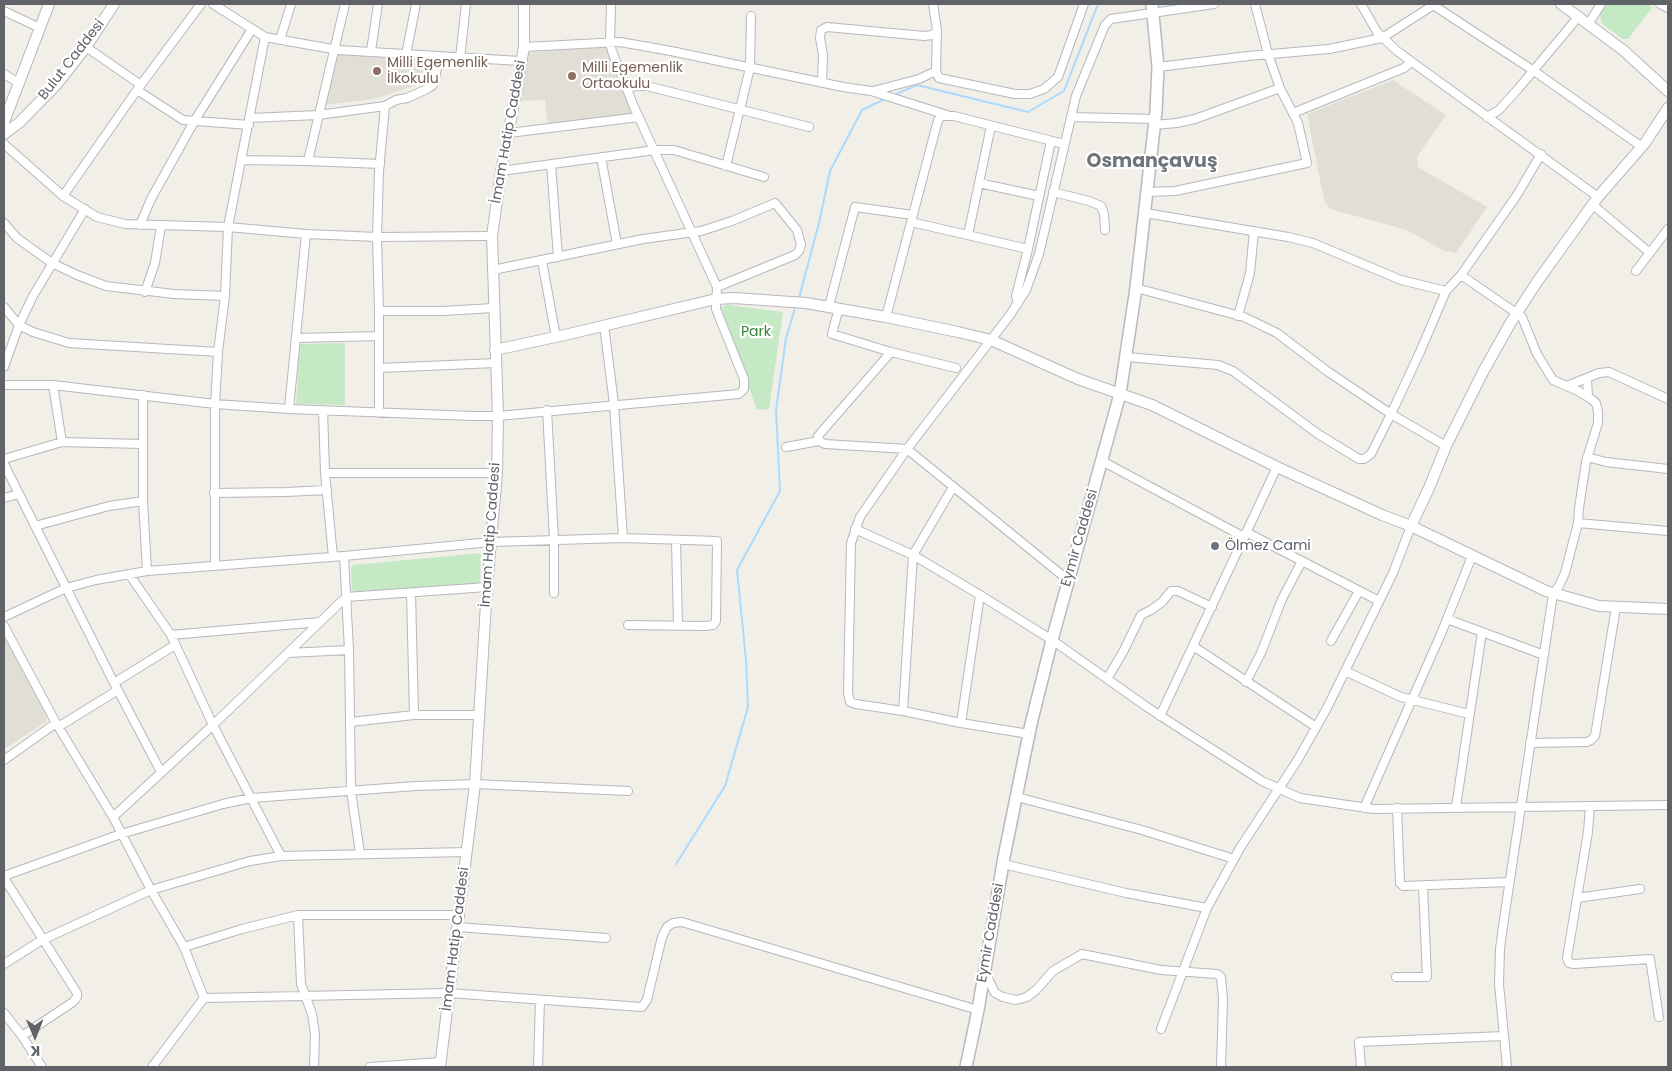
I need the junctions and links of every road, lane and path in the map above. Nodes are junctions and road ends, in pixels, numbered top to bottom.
1 (49, 4) edge
2 (114, 4) edge
3 (200, 4) edge
4 (213, 4) edge
5 (291, 4) edge
6 (345, 4) edge
7 (378, 4) edge
8 (416, 4) edge
9 (466, 4) edge
10 (524, 4) edge
11 (611, 4) edge
12 (933, 4) edge
13 (1084, 4) edge
14 (1214, 4) edge
15 (1255, 4) edge
16 (1361, 4) edge
17 (1434, 4) edge
18 (1561, 4) edge
19 (1601, 4) edge
20 (1660, 4) edge
21 (1152, 8) edge
22 (1668, 8) edge
23 (4, 11) edge
24 (751, 16) dead end
25 (1579, 16) junction
26 (1589, 23) junction
27 (40, 28) junction
28 (252, 29) junction
29 (937, 30) junction
30 (265, 37) junction
31 (1382, 38) junction
32 (280, 40) junction
33 (610, 43) junction
34 (86, 47) junction
35 (524, 47) junction
36 (333, 49) junction
37 (371, 51) junction
38 (1268, 54) junction
39 (406, 55) junction
40 (440, 57) junction
41 (460, 58) junction
42 (520, 62) junction
43 (1411, 62) junction
44 (1158, 67) junction
45 (750, 68) junction
46 (936, 71) junction
47 (1534, 71) junction
48 (4, 74) edge
49 (19, 82) junction
50 (822, 83) junction
51 (139, 87) junction
52 (1280, 88) junction
53 (627, 89) junction
54 (871, 91) junction
55 (1668, 91) edge
56 (385, 106) junction
57 (1668, 108) edge
58 (740, 110) junction
59 (1293, 113) junction
60 (318, 115) junction
61 (947, 115) junction
62 (639, 117) junction
63 (1071, 117) junction
64 (1488, 117) junction
65 (195, 120) junction
66 (250, 121) junction
67 (4, 122) edge
68 (1155, 122) junction
69 (991, 126) junction
70 (809, 127) dead end
71 (508, 133) junction
72 (4, 134) edge
73 (1051, 141) junction
74 (4, 144) edge
75 (1064, 144) junction
76 (1642, 147) junction
77 (654, 150) junction
78 (1541, 154) junction
79 (601, 157) junction
80 (242, 160) junction
81 (308, 161) junction
82 (380, 164) junction
83 (551, 164) junction
84 (726, 166) junction
85 (500, 170) junction
86 (764, 176) dead end
87 (979, 183) junction
88 (1053, 192) junction
89 (1147, 192) junction
90 (63, 196) junction
91 (1039, 196) junction
92 (1595, 201) junction
93 (85, 210) junction
94 (1145, 213) junction
95 (912, 219) junction
96 (4, 224) edge
97 (140, 225) junction
98 (161, 226) junction
99 (228, 227) junction
100 (1668, 229) edge
101 (1105, 230) dead end
102 (693, 232) junction
103 (1254, 232) junction
104 (306, 234) junction
105 (968, 235) junction
106 (492, 236) junction
107 (378, 237) junction
108 (1661, 239) junction
109 (617, 244) junction
110 (1668, 244) edge
111 (1028, 249) junction
112 (1650, 253) junction
113 (558, 257) junction
114 (542, 261) junction
115 (52, 263) junction
116 (493, 270) junction
117 (1636, 271) dead end
118 (1461, 275) junction
119 (717, 287) junction
120 (1136, 288) junction
121 (1446, 291) junction
122 (145, 292) junction
123 (225, 296) junction
124 (716, 299) junction
125 (1018, 303) junction
126 (4, 307) edge
127 (834, 307) junction
128 (493, 308) junction
129 (379, 311) junction
130 (1517, 312) junction
131 (1238, 316) junction
132 (886, 317) junction
133 (604, 324) junction
134 (19, 325) junction
135 (379, 336) junction
136 (556, 337) junction
137 (296, 338) junction
138 (991, 340) junction
139 (495, 350) junction
140 (218, 352) junction
141 (891, 352) junction
142 (1127, 357) junction
143 (496, 363) junction
144 (4, 367) edge
145 (379, 368) junction
146 (956, 368) dead end
147 (1587, 378) junction
148 (53, 384) junction
149 (4, 385) edge
150 (1567, 386) junction
151 (1120, 394) junction
152 (143, 395) junction
153 (1588, 397) junction
154 (1668, 399) edge
155 (215, 404) junction
156 (614, 404) junction
157 (289, 409) junction
158 (323, 410) junction
159 (547, 410) junction
160 (378, 413) junction
161 (1391, 414) junction
162 (498, 416) junction
163 (819, 441) junction
164 (62, 442) junction
165 (143, 444) junction
166 (1446, 446) junction
167 (786, 447) dead end
168 (907, 449) junction
169 (1587, 458) junction
170 (4, 459) edge
171 (1102, 461) junction
172 (4, 464) edge
173 (1277, 467) junction
174 (1668, 468) edge
175 (497, 473) junction
176 (325, 474) junction
177 (953, 488) junction
178 (327, 490) junction
179 (214, 493) junction
180 (19, 494) junction
181 (4, 498) edge
182 (143, 501) junction
183 (1578, 523) junction
184 (35, 526) junction
185 (1411, 526) junction
186 (855, 529) junction
187 (1668, 531) edge
188 (1245, 534) junction
189 (623, 538) junction
190 (554, 539) junction
191 (676, 540) junction
192 (492, 542) junction
193 (914, 555) junction
194 (344, 556) junction
195 (1472, 556) junction
196 (333, 557) junction
197 (1302, 561) junction
198 (215, 566) junction
199 (147, 571) junction
200 (129, 574) junction
201 (1068, 580) junction
202 (66, 588) junction
203 (487, 588) junction
204 (1359, 591) junction
205 (411, 593) junction
206 (554, 593) dead end
207 (1553, 594) junction
208 (980, 595) junction
209 (346, 596) junction
210 (1380, 601) junction
211 (1616, 606) junction
212 (1212, 607) junction
213 (1668, 609) edge
214 (4, 617) edge
215 (1447, 619) junction
216 (320, 622) junction
217 (628, 625) dead end
218 (4, 626) edge
219 (678, 626) junction
220 (1482, 632) junction
221 (171, 635) junction
222 (1052, 640) junction
223 (1331, 640) dead end
224 (176, 645) junction
225 (1193, 646) junction
226 (349, 650) junction
227 (288, 652) junction
228 (1544, 656) junction
229 (1345, 671) junction
230 (1107, 679) junction
231 (1246, 682) junction
232 (116, 686) junction
233 (1412, 699) junction
234 (903, 710) junction
235 (1469, 714) junction
236 (414, 715) junction
237 (480, 716) junction
238 (1160, 716) junction
239 (350, 722) junction
240 (960, 723) junction
241 (57, 725) junction
242 (213, 725) junction
243 (1316, 728) junction
244 (1029, 734) junction
245 (1530, 743) junction
246 (4, 760) edge
247 (162, 772) junction
248 (475, 784) junction
249 (1279, 788) junction
250 (351, 791) junction
251 (628, 791) dead end
252 (1016, 797) junction
253 (251, 798) junction
254 (1668, 804) edge
255 (1520, 806) junction
256 (1590, 806) junction
257 (1456, 807) junction
258 (1364, 808) junction
259 (1397, 808) junction
260 (113, 817) junction
261 (121, 834) junction
262 (467, 852) junction
263 (360, 853) junction
264 (281, 856) junction
265 (1234, 859) junction
266 (1003, 864) junction
267 (4, 877) edge
268 (1509, 882) junction
269 (1423, 886) junction
270 (1640, 889) dead end
271 (151, 890) junction
272 (1577, 898) junction
273 (1207, 908) junction
274 (298, 915) junction
275 (460, 915) junction
276 (458, 927) junction
277 (606, 938) dead end
278 (42, 940) junction
279 (184, 947) junction
280 (4, 964) edge
281 (984, 971) junction
282 (1182, 972) junction
283 (1396, 977) dead end
284 (449, 993) junction
285 (305, 997) junction
286 (204, 998) junction
287 (540, 1000) junction
288 (978, 1010) junction
289 (4, 1013) edge
290 (1659, 1018) dead end
291 (1161, 1029) dead end
292 (22, 1036) junction
293 (1504, 1036) junction
294 (441, 1065) edge
295 (42, 1067) edge
296 (152, 1067) edge
297 (314, 1067) edge
298 (370, 1067) edge
299 (538, 1067) edge
300 (966, 1067) edge
301 (1221, 1067) edge
302 (1361, 1067) edge
303 (1507, 1067) edge

1 - 27 street
2 - 34 street, Bulut Caddesi
3 - 51 street
4 - 28 street
5 - 32 street
6 - 36 street
7 - 37 street
8 - 39 street
9 - 41 street
10 - 35 street, İmam Hatip Caddesi
11 - 33 street
12 - 29 street
13 - 46 street
14 - 21 street
15 - 38 street
16 - 31 street
17 - 31 street
17 - 47 street
18 - 25 street
19 - 26 street
20 - 22 street
21 - 44 main road, Eymir Caddesi
21 - 63 street
23 - 27 street
24 - 45 street
25 - 26 street
25 - 47 street
26 - 55 street
27 - 49 street
28 - 30 street
28 - 65 street
29 - 46 street
29 - 50 street
30 - 32 street
30 - 66 street
31 - 38 street
31 - 43 street
32 - 36 street
33 - 35 street
33 - 45 street
33 - 53 street
34 - 51 street
34 - 72 street, Bulut Caddesi
35 - 42 street, İmam Hatip Caddesi
36 - 37 street
36 - 60 street
37 - 39 street
38 - 44 street
38 - 52 street
39 - 40 street
40 - 41 street
40 - 56 street
41 - 42 street
42 - 71 street, İmam Hatip Caddesi
43 - 59 street
43 - 64 street
44 - 68 main road, Eymir Caddesi
45 - 50 street
45 - 58 street
46 - 54 street
47 - 64 street
47 - 76 street
48 - 49 street
49 - 67 street
50 - 54 street
51 - 65 street
51 - 90 street
52 - 59 street
52 - 68 street
53 - 58 street
53 - 62 street
54 - 61 street
56 - 60 street
56 - 82 street
57 - 76 street
58 - 70 street
58 - 84 street
59 - 89 street
60 - 66 street
60 - 81 street
61 - 69 street
61 - 95 street
62 - 71 street
62 - 77 street
63 - 68 street
63 - 75 street
64 - 78 street
65 - 66 street
65 - 97 street
66 - 80 street
68 - 89 main road, Eymir Caddesi
69 - 73 street
69 - 87 street
71 - 85 street, İmam Hatip Caddesi
73 - 75 street
73 - 91 street
74 - 90 street
75 - 88 street
76 - 92 street
77 - 79 street
77 - 84 street
77 - 102 street
78 - 92 street
78 - 118 street
79 - 83 street
79 - 109 street
80 - 81 street
80 - 99 street
81 - 82 street
82 - 107 street
83 - 85 street
83 - 113 street
84 - 86 street
85 - 106 street, İmam Hatip Caddesi
87 - 91 street
87 - 105 street
88 - 101 street
88 - 125 street
89 - 94 main road, Eymir Caddesi
90 - 93 street
91 - 111 street
92 - 112 street
92 - 130 street
93 - 97 street
93 - 115 street
94 - 103 street
94 - 120 main road, Eymir Caddesi
95 - 105 street
95 - 127 street
95 - 132 street
96 - 115 street
97 - 98 street
98 - 99 street
98 - 122 street
99 - 104 street
99 - 123 street
100 - 108 street
102 - 109 street
102 - 119 street
102 - 119 street
103 - 121 street
103 - 131 street
104 - 107 street
104 - 137 street
105 - 111 street
106 - 107 street
106 - 116 street, İmam Hatip Caddesi
107 - 129 street
108 - 110 street
108 - 112 street
109 - 113 street
111 - 125 street
112 - 117 street
113 - 114 street
114 - 116 street
114 - 136 street
115 - 122 street
115 - 134 street
116 - 128 street, İmam Hatip Caddesi
118 - 121 street
118 - 130 street
119 - 124 street
120 - 131 street
120 - 142 main road, Eymir Caddesi
121 - 161 street
122 - 123 street
123 - 140 street
124 - 127 street
124 - 133 street
124 - 156 street
125 - 138 street
126 - 134 street
127 - 132 street
127 - 141 street
128 - 129 street
128 - 139 street, İmam Hatip Caddesi
129 - 135 street
130 - 150 street
130 - 166 street
131 - 161 street
132 - 138 street
133 - 136 street
133 - 156 street
134 - 140 street
134 - 144 street
135 - 137 street
135 - 145 street
136 - 139 street
137 - 157 street
138 - 151 street
138 - 168 street
139 - 143 street, İmam Hatip Caddesi
140 - 155 street
141 - 146 street
141 - 163 street
142 - 151 main road, Eymir Caddesi
142 - 161 street
143 - 145 street
143 - 162 street, İmam Hatip Caddesi
145 - 160 street
147 - 150 street
147 - 153 street
147 - 154 street
148 - 149 street
148 - 152 street
148 - 164 street
150 - 153 street
151 - 171 main road, Eymir Caddesi
151 - 173 street
152 - 155 street
152 - 165 street
153 - 169 street
155 - 157 street
155 - 179 street
156 - 159 street
156 - 189 street
157 - 158 street
158 - 160 street
158 - 176 street
159 - 162 street
159 - 190 street
160 - 162 street
161 - 166 street
162 - 175 street, İmam Hatip Caddesi
163 - 167 street
163 - 168 street
164 - 165 street
164 - 170 street
165 - 182 street
166 - 185 street
168 - 177 street
168 - 186 street
169 - 174 street
169 - 183 street
171 - 188 street
171 - 201 main road, Eymir Caddesi
172 - 180 street
173 - 185 street
173 - 188 street
175 - 176 street
175 - 192 street, İmam Hatip Caddesi
176 - 178 street
177 - 193 street
177 - 201 street
178 - 179 street
178 - 196 street
179 - 198 street
180 - 181 street
180 - 184 street
182 - 184 street
182 - 199 street
183 - 187 street
183 - 207 street
184 - 202 street
185 - 195 street
185 - 210 street
186 - 193 street
186 - 234 street
188 - 197 street
188 - 212 street
189 - 190 street
189 - 191 street
190 - 192 street
190 - 206 street
191 - 219 street
191 - 219 street
192 - 194 street
192 - 203 street, İmam Hatip Caddesi
193 - 208 street
193 - 234 street
194 - 196 street
194 - 209 street
195 - 207 street
195 - 215 street
196 - 198 street
197 - 204 street
197 - 231 street
198 - 199 street
199 - 200 street
200 - 202 street
200 - 221 street
201 - 222 main road, Eymir Caddesi
202 - 214 street
202 - 232 street
203 - 205 street
203 - 237 street, İmam Hatip Caddesi
204 - 210 street
204 - 223 street
205 - 209 street
205 - 236 street
207 - 211 street
207 - 228 street
208 - 222 street
208 - 240 street
209 - 216 street
209 - 226 street
210 - 229 street
211 - 213 street
211 - 245 street
212 - 225 street
212 - 230 street
215 - 220 street
215 - 233 street
216 - 221 street
216 - 227 street
217 - 219 street
218 - 241 street
220 - 228 street
220 - 235 street
221 - 224 street
222 - 230 street
222 - 244 main road, Eymir Caddesi
224 - 232 street
224 - 242 street
225 - 231 street
225 - 238 street
226 - 227 street
226 - 239 street
227 - 242 street
228 - 245 street
229 - 233 street
229 - 243 street
230 - 238 street
231 - 243 street
232 - 241 street
232 - 247 street
233 - 235 street
233 - 258 street
234 - 240 street
235 - 257 street
236 - 237 street
236 - 239 street
237 - 248 street, İmam Hatip Caddesi
238 - 249 street
239 - 250 street
240 - 244 street
241 - 246 street
241 - 260 street
242 - 247 street
242 - 253 street
243 - 249 street
244 - 252 main road, Eymir Caddesi
245 - 255 street
247 - 260 street
248 - 250 street
248 - 251 street
248 - 262 street, İmam Hatip Caddesi
249 - 258 street
249 - 265 street
250 - 253 street
250 - 263 street
252 - 265 street
252 - 266 main road, Eymir Caddesi
253 - 261 street
253 - 264 street
254 - 256 street
255 - 256 street
255 - 257 street
255 - 268 street
256 - 272 street
257 - 259 street
258 - 259 street
259 - 269 street
260 - 261 street
261 - 267 street
261 - 271 street
262 - 263 street
262 - 275 street, İmam Hatip Caddesi
263 - 264 street
264 - 271 street
265 - 273 street
266 - 273 street
266 - 281 main road, Eymir Caddesi
267 - 278 street
268 - 269 street
268 - 293 street
269 - 283 street
270 - 272 street
271 - 278 street
271 - 279 street
272 - 290 street
273 - 282 street
274 - 275 street
274 - 279 street
274 - 285 street
275 - 276 street, İmam Hatip Caddesi
276 - 277 street
276 - 284 street, İmam Hatip Caddesi
278 - 280 street
278 - 292 street
279 - 286 street
281 - 282 street
281 - 288 main road, Eymir Caddesi
282 - 291 street
282 - 301 street
284 - 285 street
284 - 287 street
284 - 294 street, İmam Hatip Caddesi
285 - 286 street
285 - 297 street
286 - 296 street
287 - 288 street
287 - 299 street
288 - 300 main road, Eymir Caddesi
289 - 292 street
292 - 295 street
293 - 302 street
293 - 303 street
294 - 298 street

